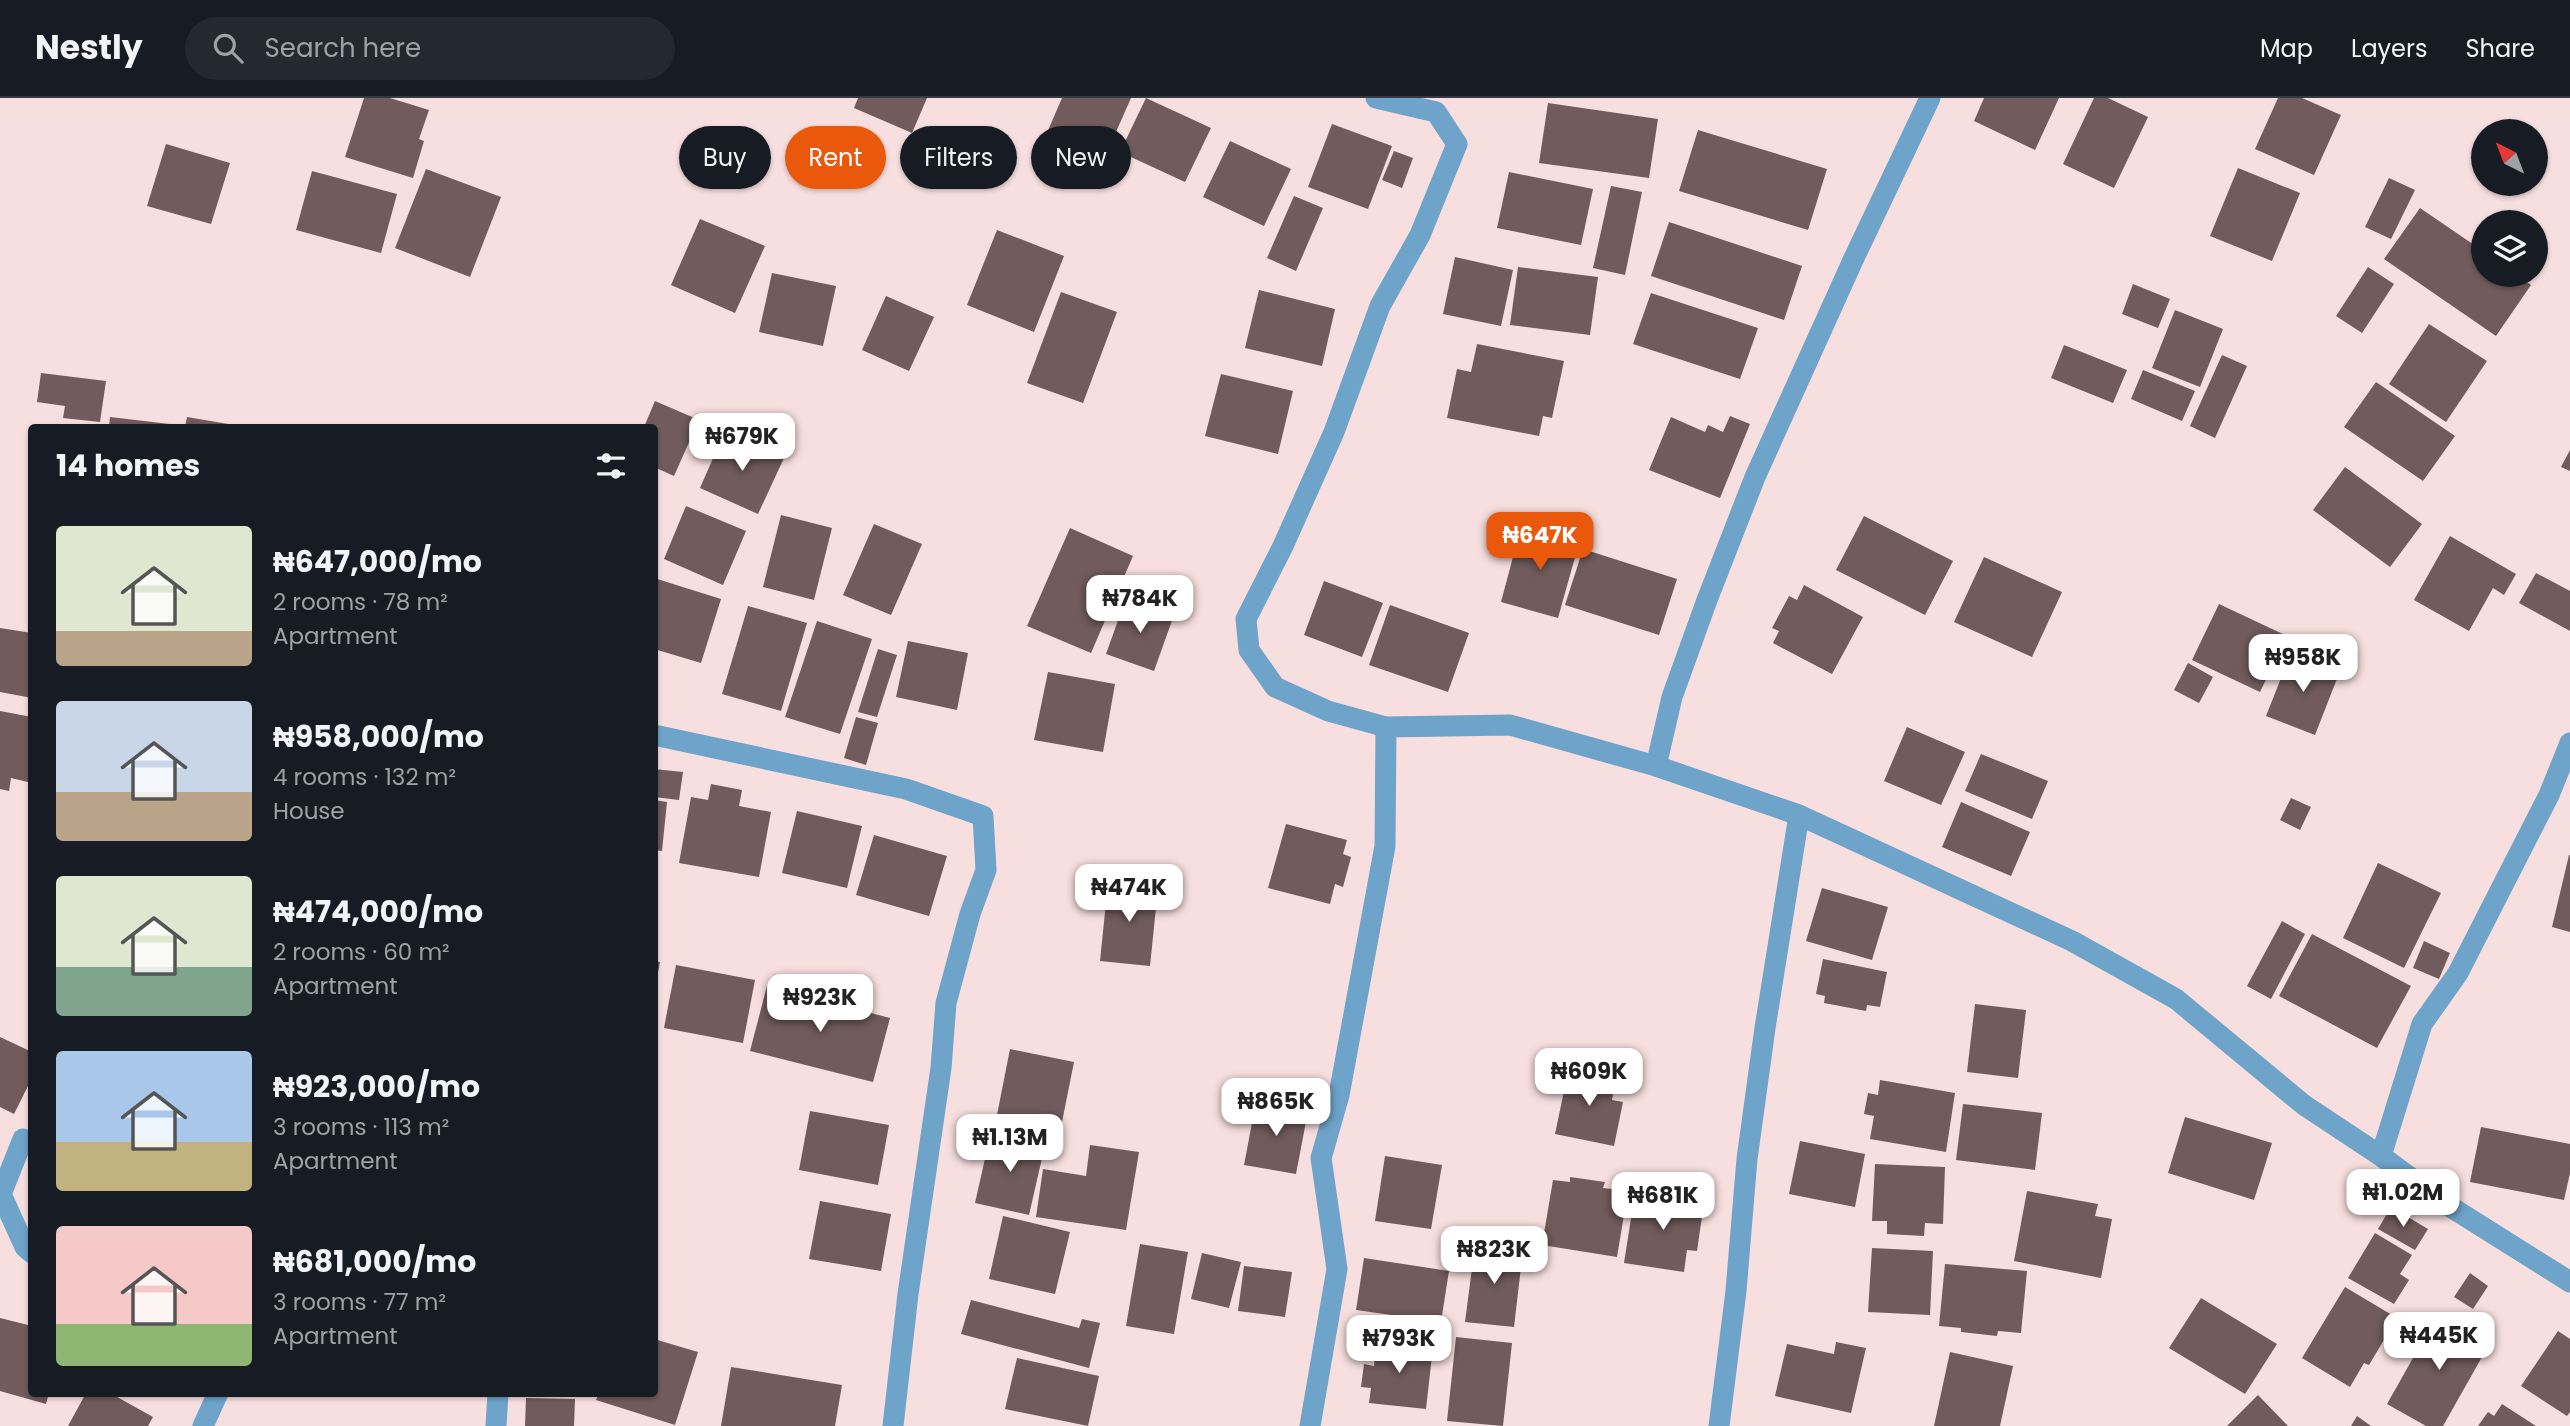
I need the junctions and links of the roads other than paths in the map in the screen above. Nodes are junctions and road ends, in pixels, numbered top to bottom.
1 (1376, 98) edge
2 (1930, 98) edge
3 (1386, 727) junction
4 (658, 735) edge
5 (2570, 743) edge
6 (1656, 766) junction
7 (1800, 815) junction
8 (23, 1139) dead end
9 (2381, 1156) junction
10 (28, 1250) edge
11 (2570, 1282) edge
12 (216, 1397) edge
13 (498, 1397) edge
14 (203, 1426) edge
15 (496, 1426) edge
16 (893, 1426) edge
17 (1310, 1426) edge
18 (1719, 1426) edge

1 - 3 street
2 - 6 street
3 - 6 street
3 - 17 street
4 - 16 street
5 - 9 street
6 - 7 street
7 - 9 street
7 - 18 street
8 - 10 street
9 - 11 street
12 - 14 street
13 - 15 street

